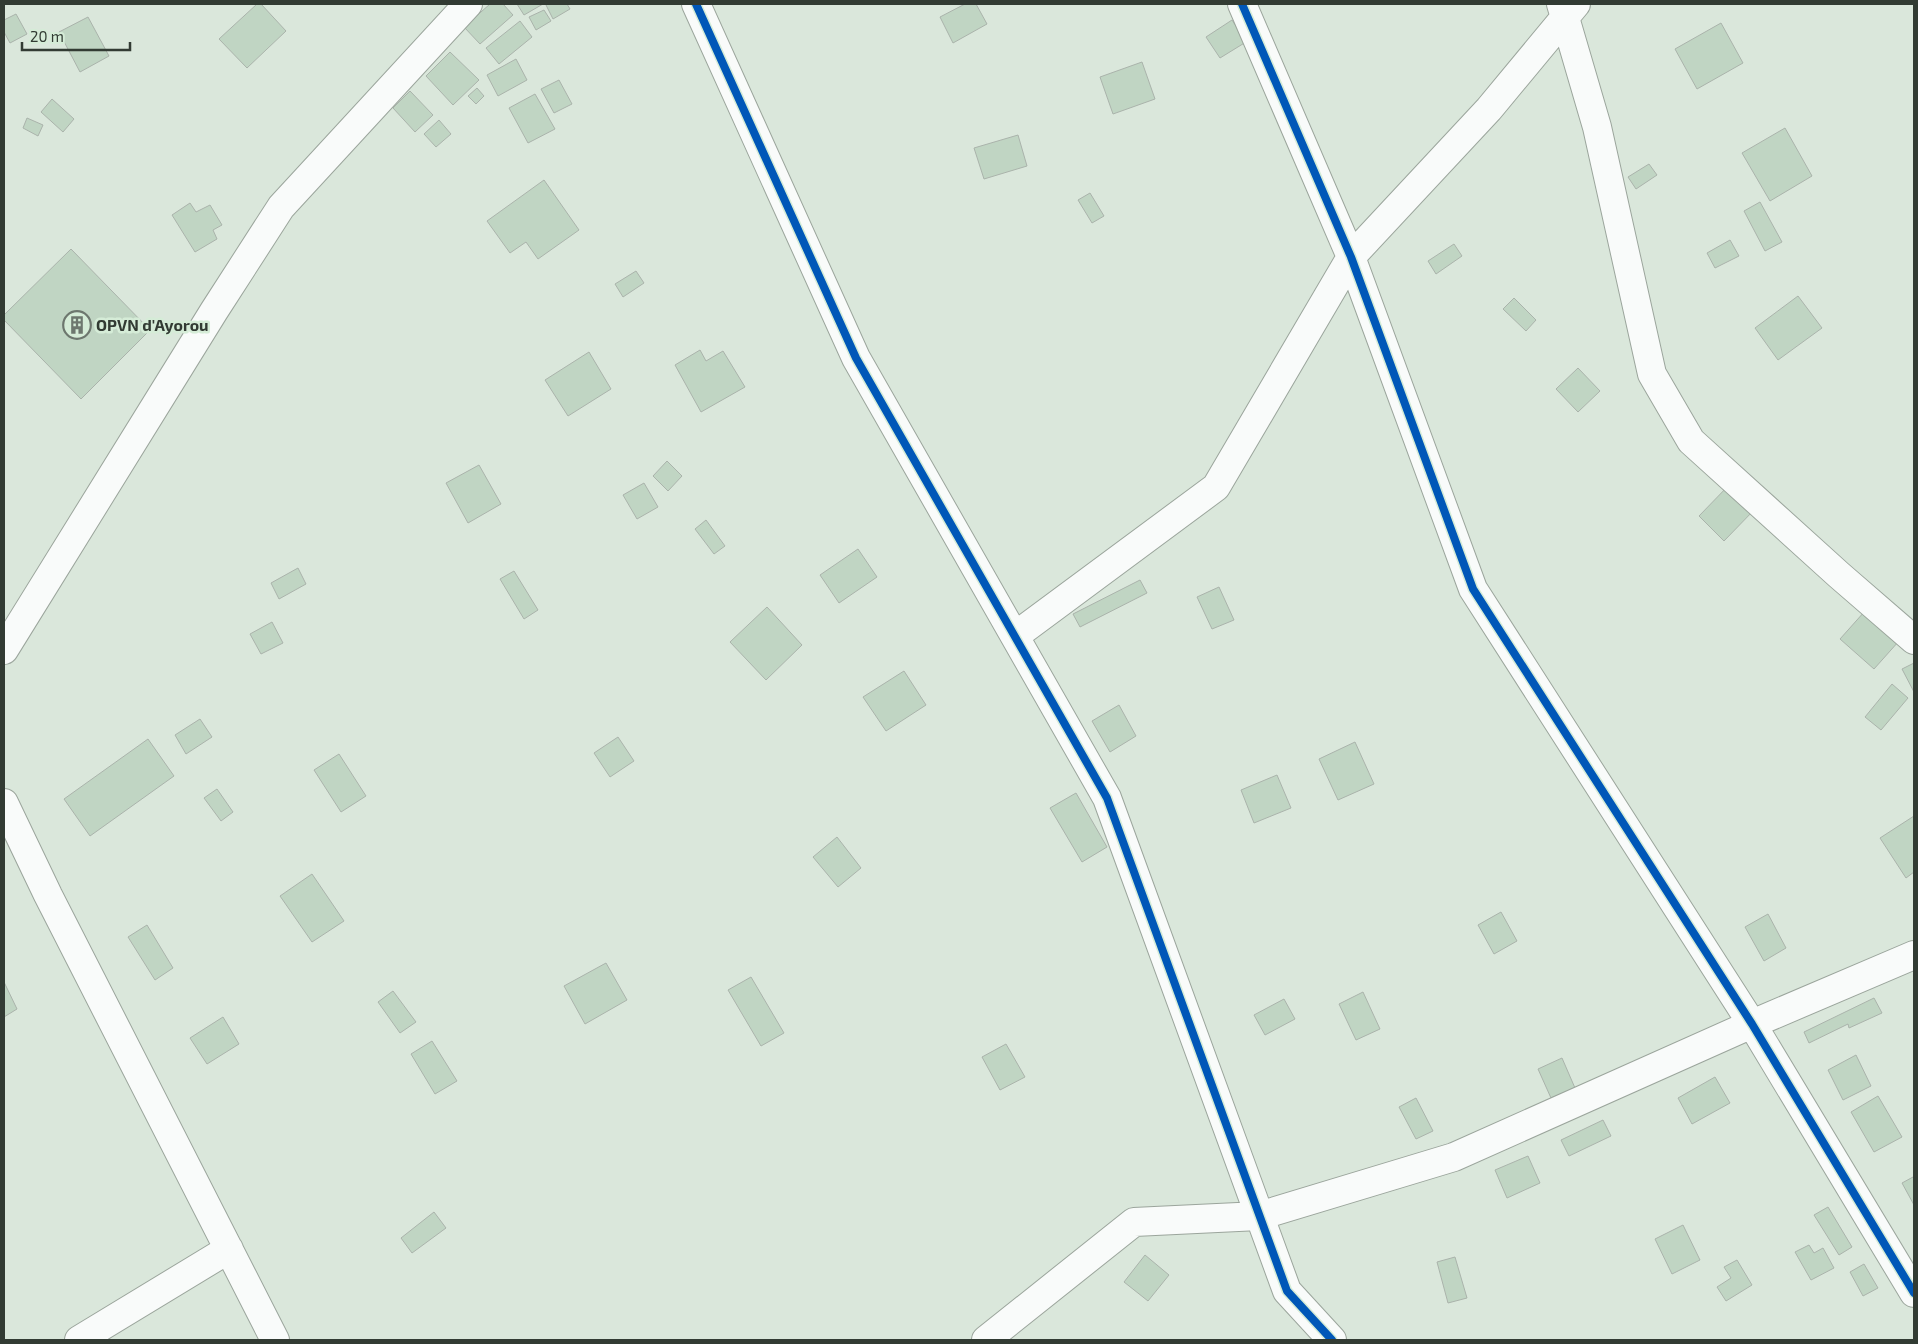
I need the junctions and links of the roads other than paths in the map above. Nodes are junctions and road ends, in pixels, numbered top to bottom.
1 (468, 4) edge
2 (696, 4) edge
3 (1242, 4) edge
4 (1568, 8) edge
5 (1351, 257) junction
6 (1015, 636) junction
7 (1914, 640) edge
8 (4, 650) edge
9 (4, 803) edge
10 (1914, 955) edge
11 (1752, 1024) junction
12 (1259, 1216) junction
13 (229, 1248) junction
14 (1914, 1293) edge
15 (79, 1340) edge
16 (275, 1340) edge
17 (986, 1340) edge
18 (1332, 1340) edge

1 - 8 street
2 - 6 street
3 - 5 street
4 - 5 street
4 - 7 street
5 - 6 street
5 - 11 street
6 - 12 street
9 - 13 street
10 - 11 street
11 - 12 street
11 - 14 street
12 - 17 street
12 - 18 street
13 - 15 street
13 - 16 street

